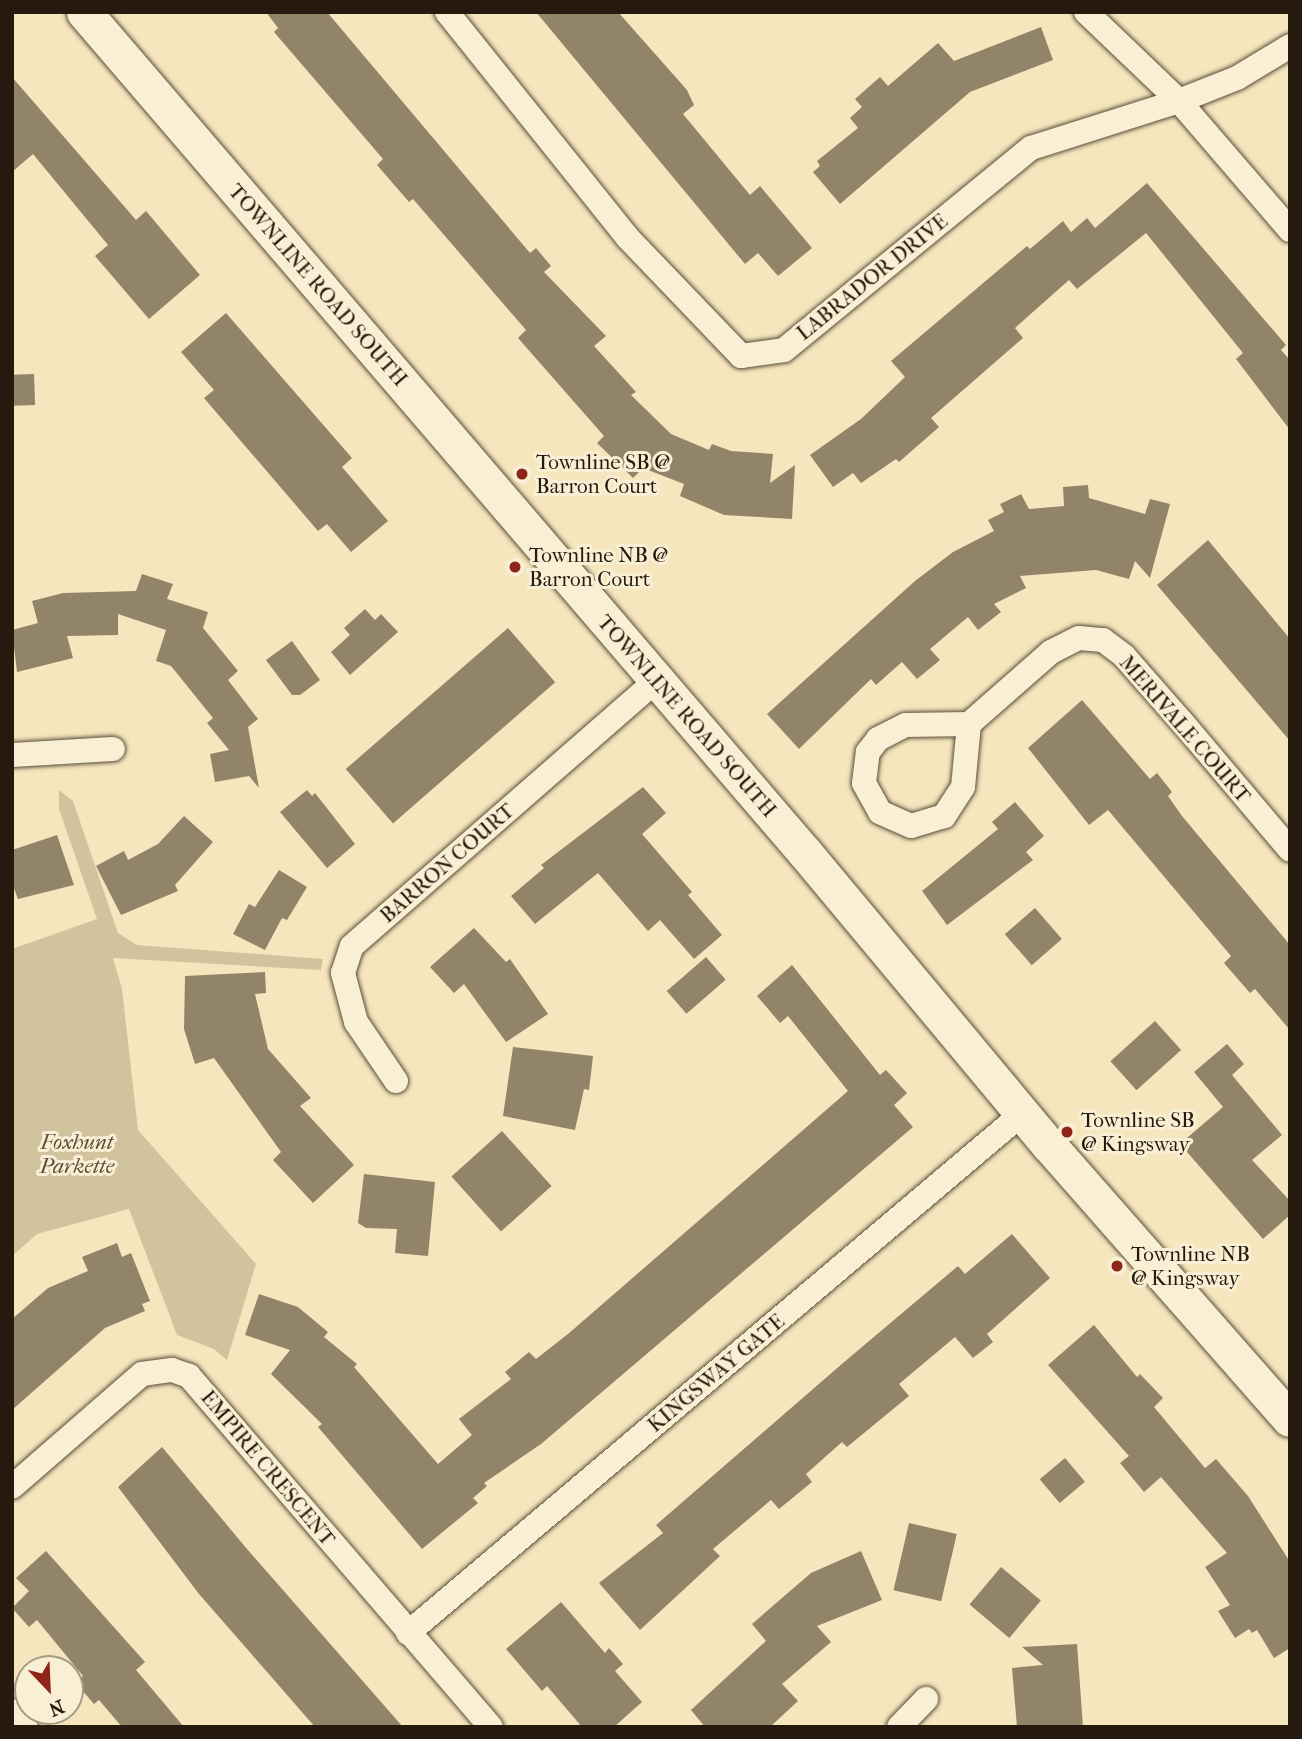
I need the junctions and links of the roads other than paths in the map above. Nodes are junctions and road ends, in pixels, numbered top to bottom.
1 (84, 12) edge
2 (447, 12) edge
3 (1086, 12) edge
4 (1290, 46) edge
5 (1179, 101) junction
6 (1290, 230) edge
7 (656, 681) junction
8 (969, 723) junction
9 (113, 749) dead end
10 (12, 755) edge
11 (1290, 850) edge
12 (396, 1082) dead end
13 (1023, 1113) junction
14 (1290, 1419) edge
15 (12, 1487) edge
16 (408, 1633) junction
17 (926, 1699) dead end
18 (12, 1711) edge
19 (26, 1727) edge
20 (491, 1727) edge
21 (899, 1727) edge

1 - 7 main road, TOWNLINE ROAD SOUTH
2 - 5 street, LABRADOR DRIVE
3 - 5 street
4 - 5 street, LABRADOR DRIVE
5 - 6 street
7 - 12 street, BARRON COURT
7 - 13 main road, TOWNLINE ROAD SOUTH
8 - 8 street
8 - 11 street, MERIVALE COURT
9 - 10 street
13 - 14 main road, TOWNLINE ROAD SOUTH
13 - 16 street, KINGSWAY GATE
15 - 16 street, EMPIRE CRESCENT
16 - 20 street, EMPIRE CRESCENT
17 - 21 street
18 - 19 street

